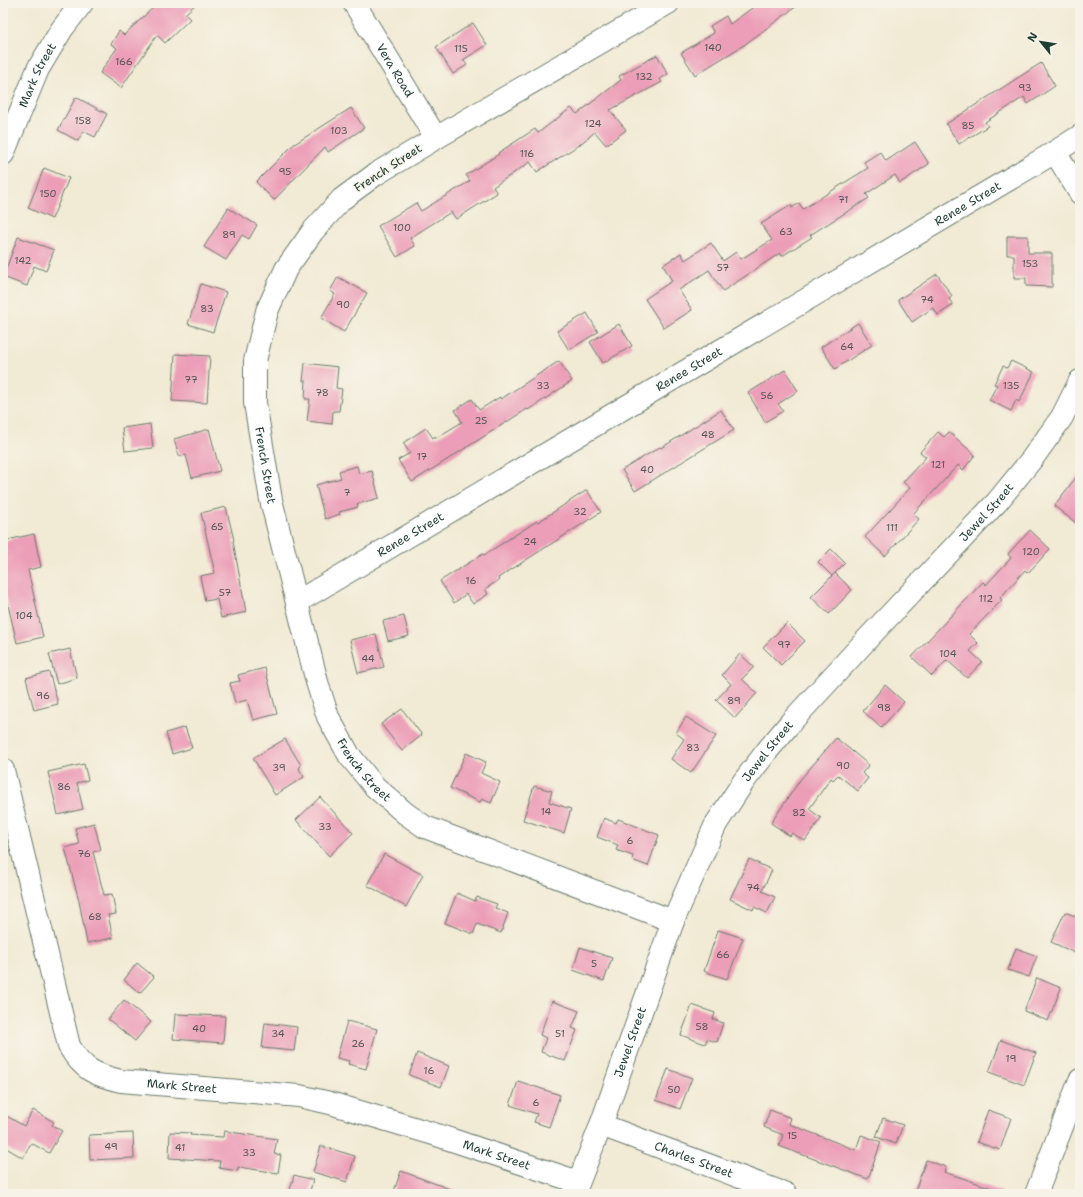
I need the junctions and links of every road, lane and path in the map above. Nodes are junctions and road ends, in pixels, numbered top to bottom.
1 (82, 3) edge
2 (354, 3) edge
3 (668, 3) edge
4 (1080, 136) edge
5 (436, 138) junction
6 (1055, 152) junction
7 (3, 154) edge
8 (1080, 193) edge
9 (1080, 381) edge
10 (297, 602) junction
11 (3, 770) edge
12 (673, 921) junction
13 (1080, 1080) edge
14 (601, 1125) junction
15 (576, 1188) edge
16 (786, 1194) edge
17 (1036, 1194) edge

1 - 7 street, Mark Street
2 - 5 street, Vera Road
3 - 5 street, French Street
4 - 6 street, Renee Street
5 - 10 street, French Street
6 - 8 street
6 - 10 street, Renee Street
9 - 12 street, Jewel Street
10 - 12 street, French Street
11 - 15 street, Mark Street
12 - 14 street, Jewel Street
13 - 17 street
14 - 15 street, Jewel Street
14 - 16 street, Charles Street

